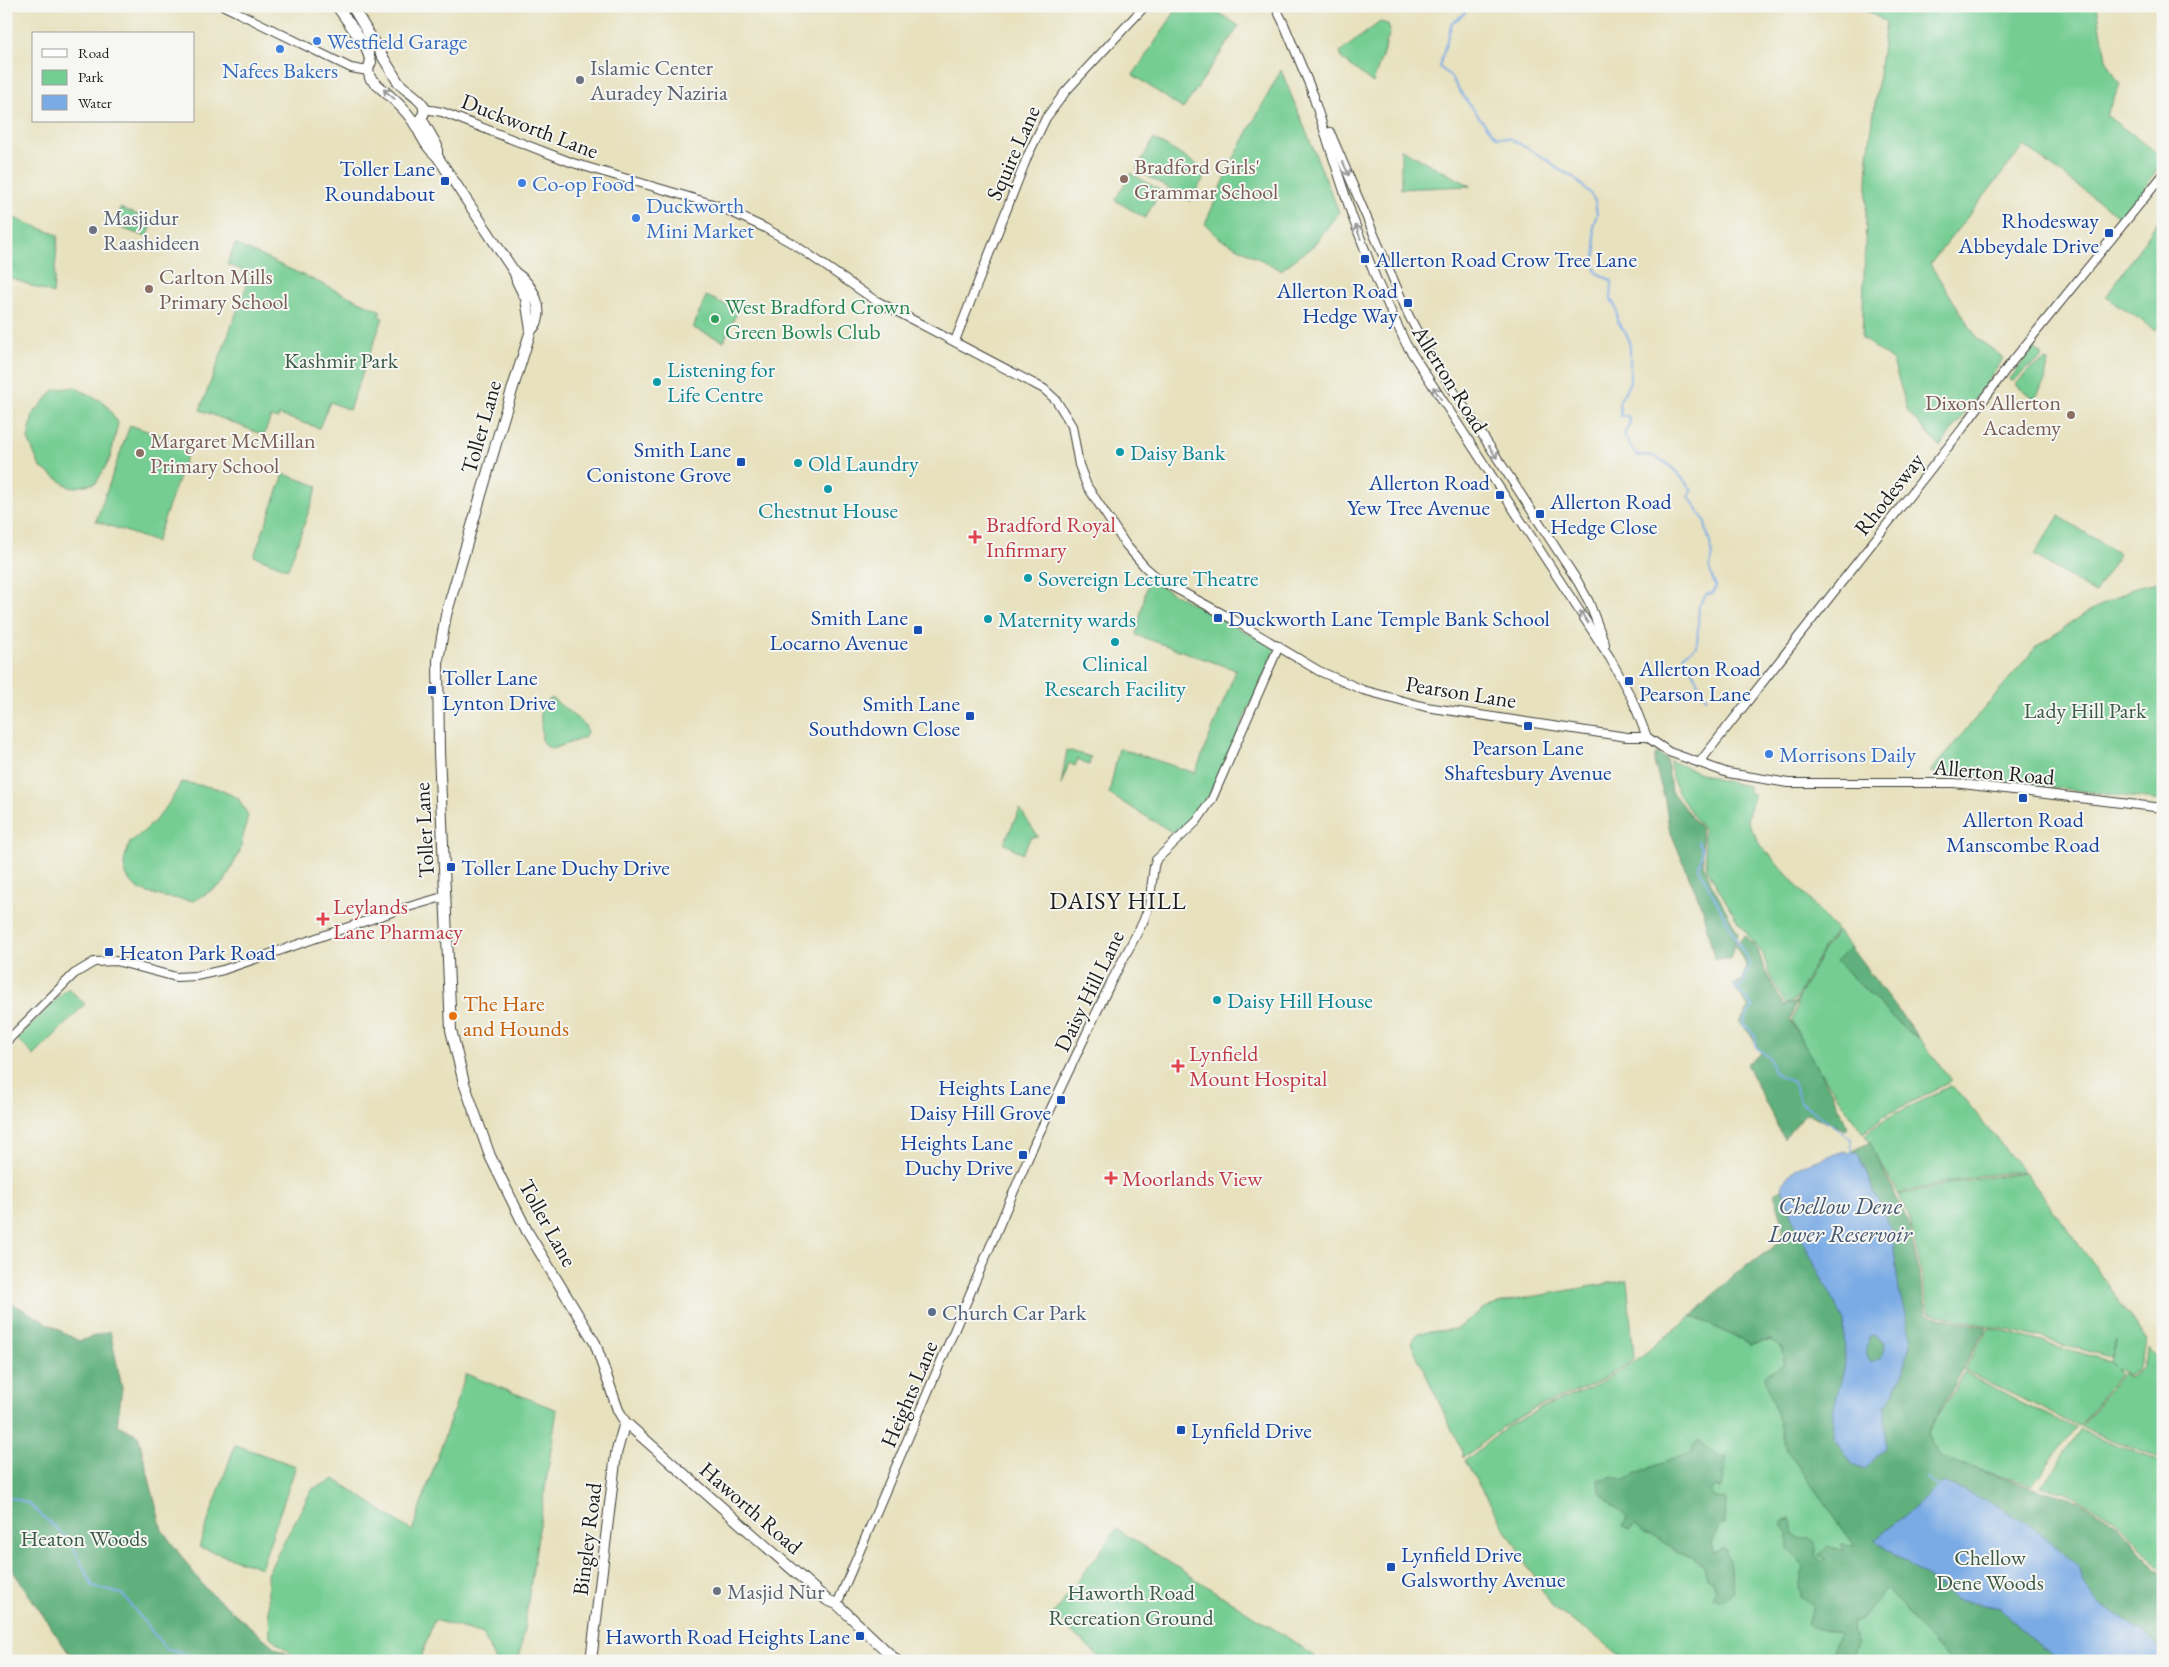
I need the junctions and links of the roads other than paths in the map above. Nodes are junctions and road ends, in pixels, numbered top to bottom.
1 (224, 6) edge
2 (337, 6) edge
3 (1146, 6) edge
4 (1275, 6) edge
5 (354, 10) edge
6 (347, 20) junction
7 (387, 64) junction
8 (369, 67) junction
9 (1312, 93) junction
10 (419, 115) junction
11 (2163, 175) edge
12 (955, 341) junction
13 (1279, 646) junction
14 (1610, 658) junction
15 (1647, 737) junction
16 (1699, 764) junction
17 (2163, 808) edge
18 (446, 896) junction
19 (6, 1042) edge
20 (1035, 1142) joint
21 (625, 1422) junction
22 (837, 1604) junction
23 (591, 1661) edge
24 (897, 1661) edge

1 - 8 street
2 - 6 main road, Toller Lane
3 - 12 street, Squire Lane
4 - 9 street, Allerton Road
5 - 6 main road
5 - 7 main road, Toller Lane
6 - 8 main road, Toller Lane
7 - 8 main road
7 - 10 main road, Toller Lane
10 -> 8 main road, Toller Lane
9 -> 14 street, Allerton Road
14 -> 9 street, Allerton Road
10 - 12 street, Duckworth Lane
10 - 18 main road, Toller Lane
11 - 16 street, Rhodesway
12 - 13 street, Duckworth Lane
13 - 15 street, Pearson Lane
13 - 20 street, Daisy Hill Lane
14 - 15 street, Allerton Road
15 - 16 street, Allerton Road
16 - 17 street, Allerton Road
18 - 19 street
18 - 21 main road, Toller Lane
20 - 22 street, Heights Lane
21 - 22 main road, Haworth Road
21 - 23 main road, Bingley Road
22 - 24 main road, Haworth Road

